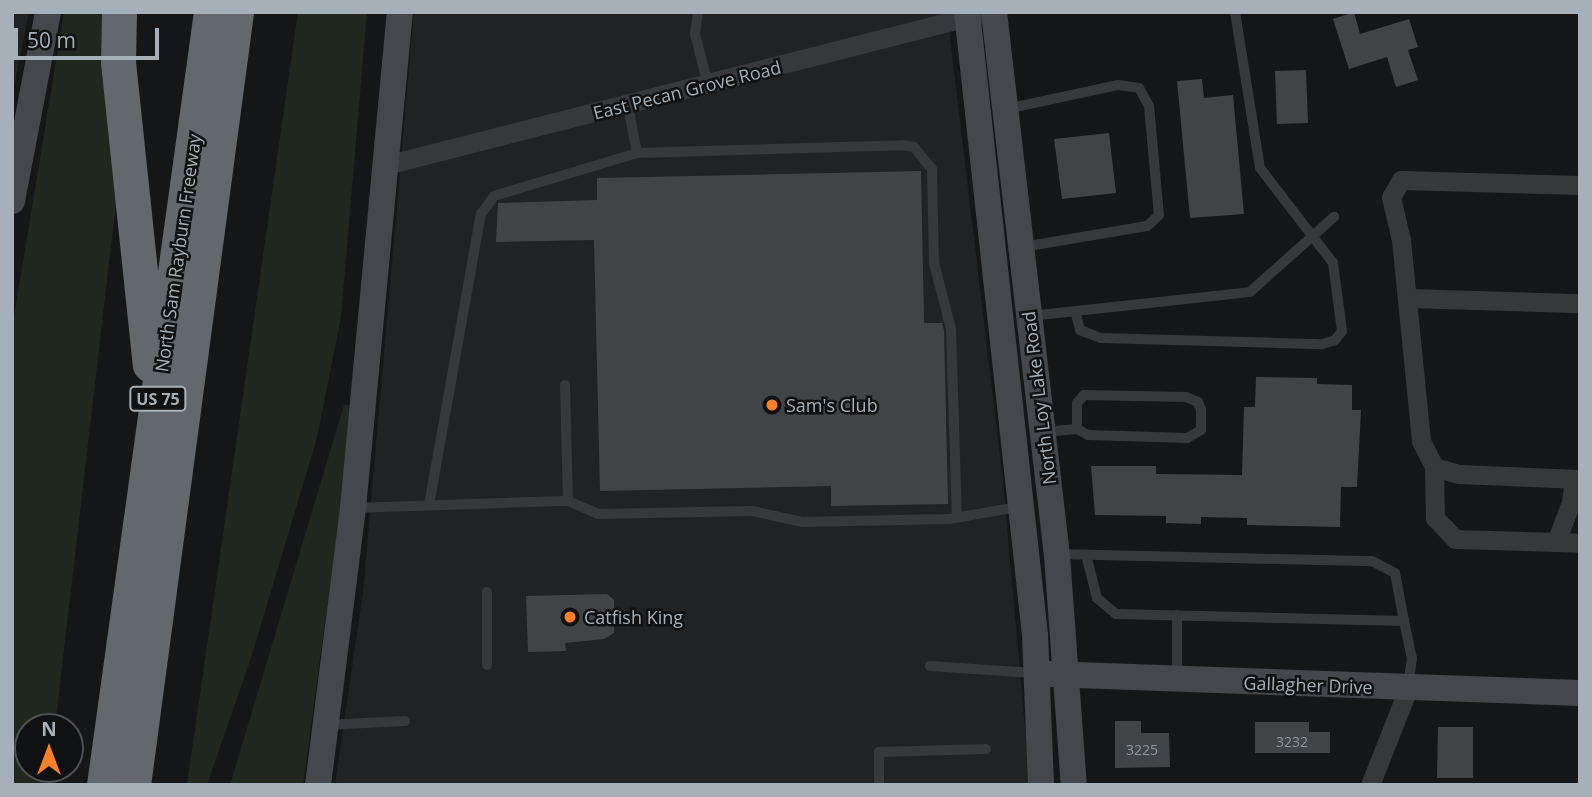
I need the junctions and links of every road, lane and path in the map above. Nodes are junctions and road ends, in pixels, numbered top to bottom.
1 (48, 12) edge
2 (120, 12) edge
3 (211, 12) edge
4 (236, 12) edge
5 (400, 12) edge
6 (698, 12) edge
7 (994, 12) edge
8 (1235, 12) edge
9 (974, 14) edge
10 (708, 85) junction
11 (628, 106) junction
12 (1005, 109) junction
13 (19, 119) edge
14 (637, 153) junction
15 (386, 165) junction
16 (1580, 185) edge
17 (12, 201) edge
18 (1334, 216) dead end
19 (1314, 238) junction
20 (1021, 247) junction
21 (1407, 298) junction
22 (1580, 303) edge
23 (1075, 311) junction
24 (1029, 316) junction
25 (565, 385) dead end
26 (155, 418) junction
27 (1077, 429) junction
28 (1042, 432) junction
29 (1434, 467) junction
30 (1577, 479) edge
31 (568, 501) junction
32 (429, 505) junction
33 (1019, 507) junction
34 (352, 508) junction
35 (957, 517) junction
36 (1556, 542) junction
37 (1580, 543) edge
38 (1056, 554) junction
39 (1086, 555) junction
40 (487, 592) dead end
41 (1177, 615) junction
42 (1404, 621) junction
43 (487, 665) dead end
44 (930, 666) dead end
45 (1037, 674) junction
46 (1066, 675) junction
47 (1177, 679) junction
48 (1408, 689) junction
49 (1580, 693) edge
50 (405, 721) dead end
51 (327, 725) junction
52 (986, 750) dead end
53 (104, 785) edge
54 (133, 785) edge
55 (318, 785) edge
56 (879, 785) edge
57 (1041, 785) edge
58 (1074, 785) edge
59 (1370, 785) edge

1 - 13 main road
2 - 26 highway
3 - 26 highway, North Sam Rayburn Freeway / US 75
4 - 54 highway, North Sam Rayburn Freeway / US 75
5 - 15 main road
6 - 10 lane
7 - 12 main road, North Loy Lake Road
8 - 19 lane
9 - 10 street, East Pecan Grove Road
9 - 33 main road, North Loy Lake Road
10 - 11 street, East Pecan Grove Road
11 - 14 lane
11 - 15 street, East Pecan Grove Road
12 - 20 main road, North Loy Lake Road
12 - 20 lane
13 - 17 main road
14 - 32 lane
14 - 35 lane
15 - 34 main road
16 - 21 street
18 - 19 lane
19 - 23 lane
19 - 23 lane
20 - 24 main road, North Loy Lake Road
21 - 22 street
21 - 29 street
23 - 24 lane
24 - 28 main road, North Loy Lake Road
25 - 31 lane
26 - 53 highway, North Sam Rayburn Freeway / US 75
27 - 27 lane
27 - 28 lane
28 - 38 main road, North Loy Lake Road
29 - 30 street
29 - 36 street
30 - 36 street
31 - 32 lane
31 - 35 lane
32 - 34 lane
33 - 35 lane
33 - 45 main road, North Loy Lake Road
34 - 51 main road
36 - 37 street
38 - 39 lane
38 - 46 main road, North Loy Lake Road
39 - 41 lane
39 - 42 lane
40 - 43 lane
41 - 42 lane
41 - 47 lane
42 - 48 lane
44 - 45 lane
45 - 46 main road, Gallagher Drive
45 - 57 main road, North Loy Lake Road
46 - 47 main road, Gallagher Drive
46 - 58 main road, North Loy Lake Road
47 - 48 main road, Gallagher Drive
48 - 49 main road, Gallagher Drive
48 - 59 street
50 - 51 lane
51 - 55 main road
52 - 56 lane

